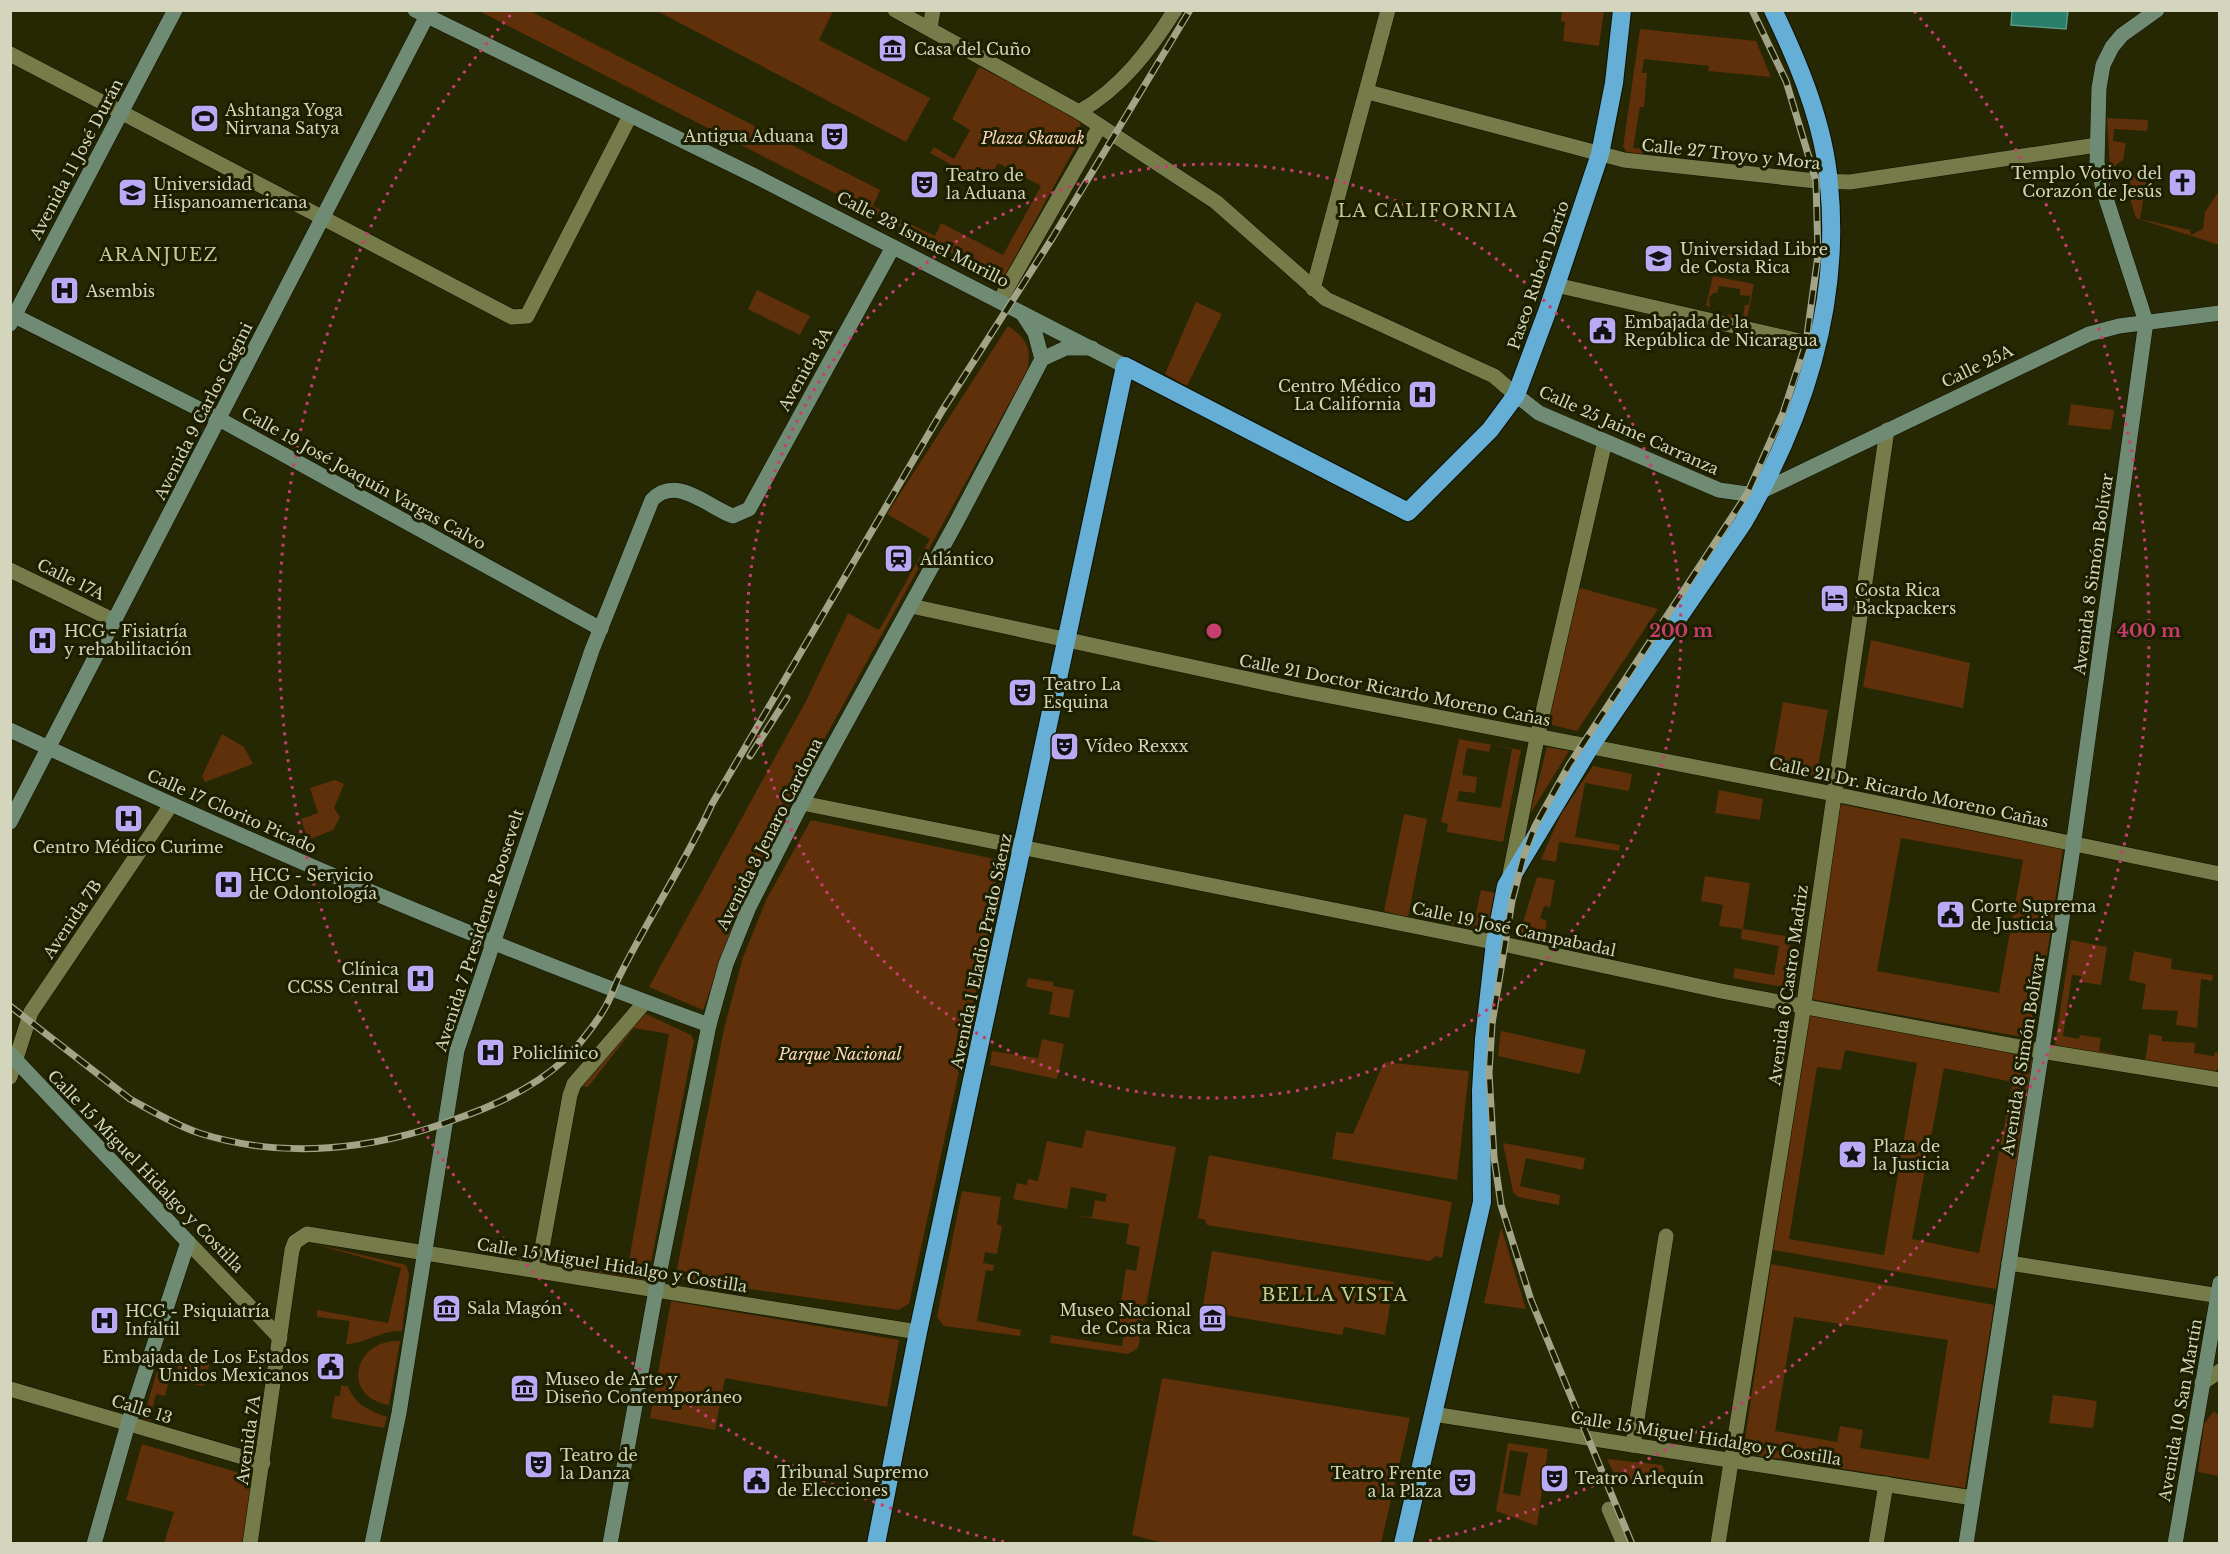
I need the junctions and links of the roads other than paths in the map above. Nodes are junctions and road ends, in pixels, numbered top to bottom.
1 (175, 10) edge
2 (895, 10) edge
3 (933, 10) edge
4 (1175, 10) edge
5 (1388, 10) edge
6 (1622, 10) edge
7 (1773, 10) edge
8 (2157, 10) edge
9 (424, 12) edge
10 (930, 28) junction
11 (10, 54) edge
12 (1368, 92) junction
13 (121, 111) junction
14 (1079, 112) junction
15 (630, 116) junction
16 (1100, 126) junction
17 (2097, 145) junction
18 (1600, 154) junction
19 (1829, 182) junction
20 (323, 216) junction
21 (893, 246) junction
22 (1556, 285) junction
23 (1312, 289) junction
24 (1000, 300) junction
25 (1020, 310) junction
26 (2220, 313) edge
27 (12, 318) edge
28 (2146, 322) junction
29 (1817, 345) junction
30 (1092, 348) junction
31 (1042, 359) junction
32 (1125, 366) junction
33 (1516, 395) junction
34 (219, 419) junction
35 (1887, 430) junction
36 (1605, 441) junction
37 (663, 491) joint
38 (1762, 491) junction
39 (1408, 512) joint
40 (10, 570) edge
41 (911, 606) junction
42 (115, 621) junction
43 (601, 629) junction
44 (1065, 640) junction
45 (10, 730) edge
46 (1537, 738) junction
47 (1590, 747) junction
48 (49, 748) junction
49 (1834, 794) junction
50 (802, 803) junction
51 (171, 805) junction
52 (10, 822) edge
53 (2073, 845) junction
54 (1022, 849) junction
55 (2220, 874) edge
56 (1510, 876) junction
57 (1495, 942) junction
58 (491, 943) junction
59 (645, 1002) junction
60 (1804, 1005) junction
61 (709, 1025) junction
62 (2041, 1051) junction
63 (13, 1057) edge
64 (10, 1077) edge
65 (2220, 1080) edge
66 (301, 1236) joint
67 (1666, 1236) dead end
68 (188, 1242) junction
69 (423, 1254) junction
70 (2009, 1263) junction
71 (538, 1270) junction
72 (656, 1290) junction
73 (2219, 1292) edge
74 (918, 1332) junction
75 (280, 1338) junction
76 (2220, 1371) edge
77 (2202, 1383) junction
78 (10, 1389) edge
79 (1433, 1414) junction
80 (128, 1424) junction
81 (1633, 1444) junction
82 (1732, 1461) junction
83 (263, 1463) junction
84 (1886, 1484) junction
85 (1973, 1498) junction
86 (1609, 1509) dead end
87 (94, 1544) edge
88 (250, 1544) edge
89 (372, 1544) edge
90 (610, 1544) edge
91 (876, 1544) edge
92 (1403, 1544) edge
93 (1624, 1544) edge
94 (1718, 1544) edge
95 (1876, 1544) edge
96 (1966, 1544) edge
97 (2175, 1544) edge

1 - 13 street, Avenida 11 José Durán
2 - 10 street, Calle 25 Jaime Carranza
3 - 10 street
4 - 14 street
5 - 12 street
6 - 18 highway, Paseo Rubén Darío
7 - 19 highway
8 - 17 street
9 - 15 street, Calle 23 Ismael Murillo
9 - 20 street, Avenida 9 Carlos Gagini
10 - 14 street, Calle 25 Jaime Carranza
11 - 13 street
12 - 18 street, Calle 27 Troyo y Mora
12 - 23 street
13 - 20 street
13 - 27 street, Avenida 11 José Durán
14 - 16 street, Calle 25 Jaime Carranza
15 - 20 street
15 - 21 street, Calle 23 Ismael Murillo
16 - 23 street, Calle 25 Jaime Carranza
16 - 24 street
17 - 19 street, Calle 27 Troyo y Mora
17 - 28 street
18 - 19 street, Calle 27 Troyo y Mora
18 - 22 highway, Paseo Rubén Darío
19 - 29 highway
20 - 34 street, Avenida 9 Carlos Gagini
21 - 24 street, Calle 23 Ismael Murillo
21 - 37 street, Avenida 3A
22 - 29 street
22 - 33 highway, Paseo Rubén Darío
23 - 33 street, Calle 25 Jaime Carranza
24 - 25 street, Calle 23 Ismael Murillo
25 - 30 street, Calle 23 Ismael Murillo
25 - 31 street
26 - 28 street, Calle 25A
27 - 34 street, Calle 19 José Joaquín Vargas Calvo
28 - 35 street, Calle 25A
28 - 53 street, Avenida 8 Simón Bolívar
29 - 38 highway
30 - 31 street
30 - 32 street, Calle 23 Ismael Murillo
31 - 41 street, Avenida 3 Jenaro Cardona
32 - 39 highway, Calle 23 Ismael Murillo
32 - 44 highway, Avenida 1 Eladio Prado Sáenz
33 - 36 street, Calle 25 Jaime Carranza
33 - 39 highway, Paseo Rubén Darío
34 - 42 street, Avenida 9 Carlos Gagini
34 - 43 street, Calle 19 José Joaquín Vargas Calvo
35 - 38 street, Calle 25A
35 - 49 street, Avenida 6 Castro Madriz
36 - 38 street, Calle 25 Jaime Carranza
36 - 46 street
37 - 43 street, Avenida 7 Presidente Roosevelt
38 - 47 highway
40 - 42 street, Calle 17A
41 - 44 street, Calle 21 Doctor Ricardo Moreno Cañas
41 - 50 street, Avenida 3 Jenaro Cardona
42 - 48 street, Avenida 9 Carlos Gagini
43 - 58 street, Avenida 7 Presidente Roosevelt
44 - 46 street, Calle 21 Doctor Ricardo Moreno Cañas
44 - 54 highway, Avenida 1 Eladio Prado Sáenz
45 - 48 street, Calle 17 Clorito Picado
46 - 47 street, Calle 21 Doctor Ricardo Moreno Cañas
46 - 56 street
47 - 49 street, Calle 21 Dr. Ricardo Moreno Cañas
47 - 56 highway
48 - 51 street, Calle 17 Clorito Picado
48 - 52 street, Avenida 9 Carlos Gagini
49 - 53 street, Calle 21 Dr. Ricardo Moreno Cañas
49 - 60 street, Avenida 6 Castro Madriz
50 - 54 street, Calle 19 José Campabadal
50 - 61 street, Avenida 3 Jenaro Cardona
51 - 58 street, Calle 17 Clorito Picado
51 - 63 street, Avenida 7B
53 - 55 street, Calle 21 Dr. Ricardo Moreno Cañas
53 - 62 street, Avenida 8 Simón Bolívar
54 - 57 street, Calle 19 José Campabadal
54 - 74 highway, Avenida 1 Eladio Prado Sáenz
56 - 57 highway
57 - 60 street, Calle 19 José Campabadal
57 - 79 highway
58 - 59 street, Calle 17 Clorito Picado
58 - 69 street, Avenida 7 Presidente Roosevelt
59 - 61 street, Calle 17 Clorito Picado
59 - 71 street
60 - 62 street, Calle 19 José Campabadal
60 - 82 street, Avenida 6 Castro Madriz
61 - 72 street, Avenida 3 Jenaro Cardona
62 - 65 street, Calle 19 José Campabadal
62 - 70 street, Avenida 8 Simón Bolívar
63 - 64 street, Avenida 7B
63 - 68 street, Calle 15 Miguel Hidalgo y Costilla
66 - 69 street, Calle 15 Miguel Hidalgo y Costilla
66 - 75 street, Avenida 7A
67 - 81 street
68 - 75 street, Calle 15 Miguel Hidalgo y Costilla
68 - 80 street
69 - 71 street, Calle 15 Miguel Hidalgo y Costilla
69 - 89 street, Avenida 7 Presidente Roosevelt
70 - 73 street
70 - 85 street, Avenida 8 Simón Bolívar
71 - 72 street, Calle 15 Miguel Hidalgo y Costilla
72 - 74 street, Calle 15 Miguel Hidalgo y Costilla
72 - 90 street, Avenida 3 Jenaro Cardona
73 - 77 street, Avenida 10 San Martín
74 - 91 highway, Avenida 1 Eladio Prado Sáenz
75 - 83 street, Avenida 7A
76 - 77 street
77 - 97 street, Avenida 10 San Martín
78 - 80 street, Calle 13
79 - 81 street, Calle 15 Miguel Hidalgo y Costilla
79 - 92 highway
80 - 83 street, Calle 13
80 - 87 street
81 - 82 street, Calle 15 Miguel Hidalgo y Costilla
82 - 84 street, Calle 15 Miguel Hidalgo y Costilla
82 - 94 street, Avenida 6 Castro Madriz
83 - 88 street, Avenida 7A
84 - 85 street, Calle 15 Miguel Hidalgo y Costilla
84 - 95 street
85 - 96 street, Avenida 8 Simón Bolívar
86 - 93 street

